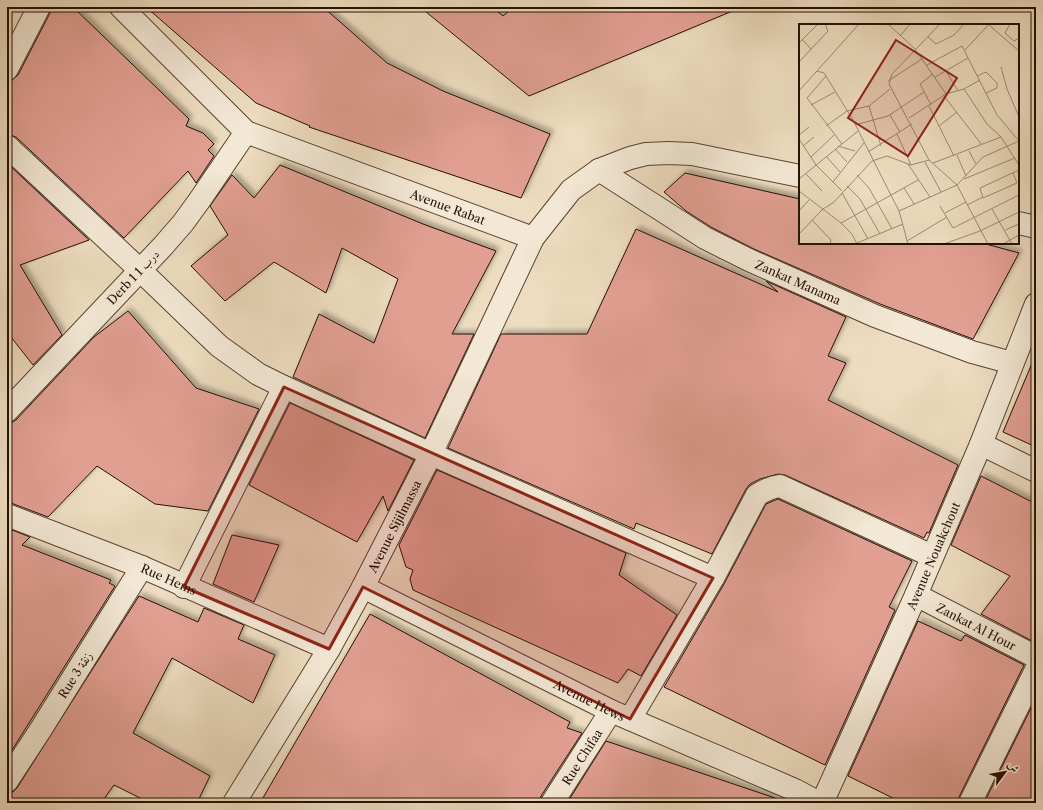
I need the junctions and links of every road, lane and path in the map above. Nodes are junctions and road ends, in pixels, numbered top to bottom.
1 (39, 7) edge
2 (121, 7) edge
3 (7, 69) edge
4 (246, 132) junction
5 (7, 146) edge
6 (599, 170) junction
7 (799, 176) edge
8 (1019, 223) edge
9 (1036, 227) edge
10 (533, 238) junction
11 (140, 270) junction
12 (1036, 304) edge
13 (1012, 363) junction
14 (284, 387) junction
15 (7, 411) edge
16 (981, 444) junction
17 (431, 454) junction
18 (1036, 471) edge
19 (7, 516) edge
20 (932, 556) junction
21 (142, 567) junction
22 (713, 578) junction
23 (184, 586) junction
24 (363, 587) junction
25 (916, 595) junction
26 (329, 649) junction
27 (1036, 657) edge
28 (1036, 670) edge
29 (621, 715) junction
30 (7, 781) edge
31 (792, 797) edge
32 (234, 803) edge
33 (552, 803) edge
34 (821, 803) edge
35 (970, 803) edge

1 - 3 street
2 - 4 street, Avenue Rabat
4 - 10 street, Avenue Rabat
4 - 11 street, Derb 1 درب 1
5 - 11 street
6 - 7 street
6 - 10 street
6 - 13 street, Zankat Manama
8 - 9 street
10 - 17 street, Avenue Sijilmassa
11 - 14 street
11 - 15 street, Derb 1 درب 1
12 - 13 street, Avenue Nouakchout
13 - 16 street, Avenue Nouakchout
14 - 17 street
14 - 23 street
16 - 18 street
16 - 20 street, Avenue Nouakchout
17 - 22 street
17 - 24 street, Avenue Sijilmassa
19 - 21 street, Rue Hems
20 - 22 street, Rue Chifaa
20 - 25 street, Avenue Nouakchout
21 - 23 street, Rue Hems
21 - 30 street, Rue 3 زنقة
22 - 29 street, Rue Chifaa
23 - 26 street, Rue Hems
24 - 26 street, Avenue Sijilmassa
24 - 29 street, Avenue Hews
25 - 27 street, Zankat Al Hour
25 - 34 street, Avenue Nouakchout
26 - 32 street, Avenue Sijilmassa
28 - 35 street
29 - 31 street, Avenue Hews
29 - 33 street, Rue Chifaa
31 - 34 street, Avenue Hews

